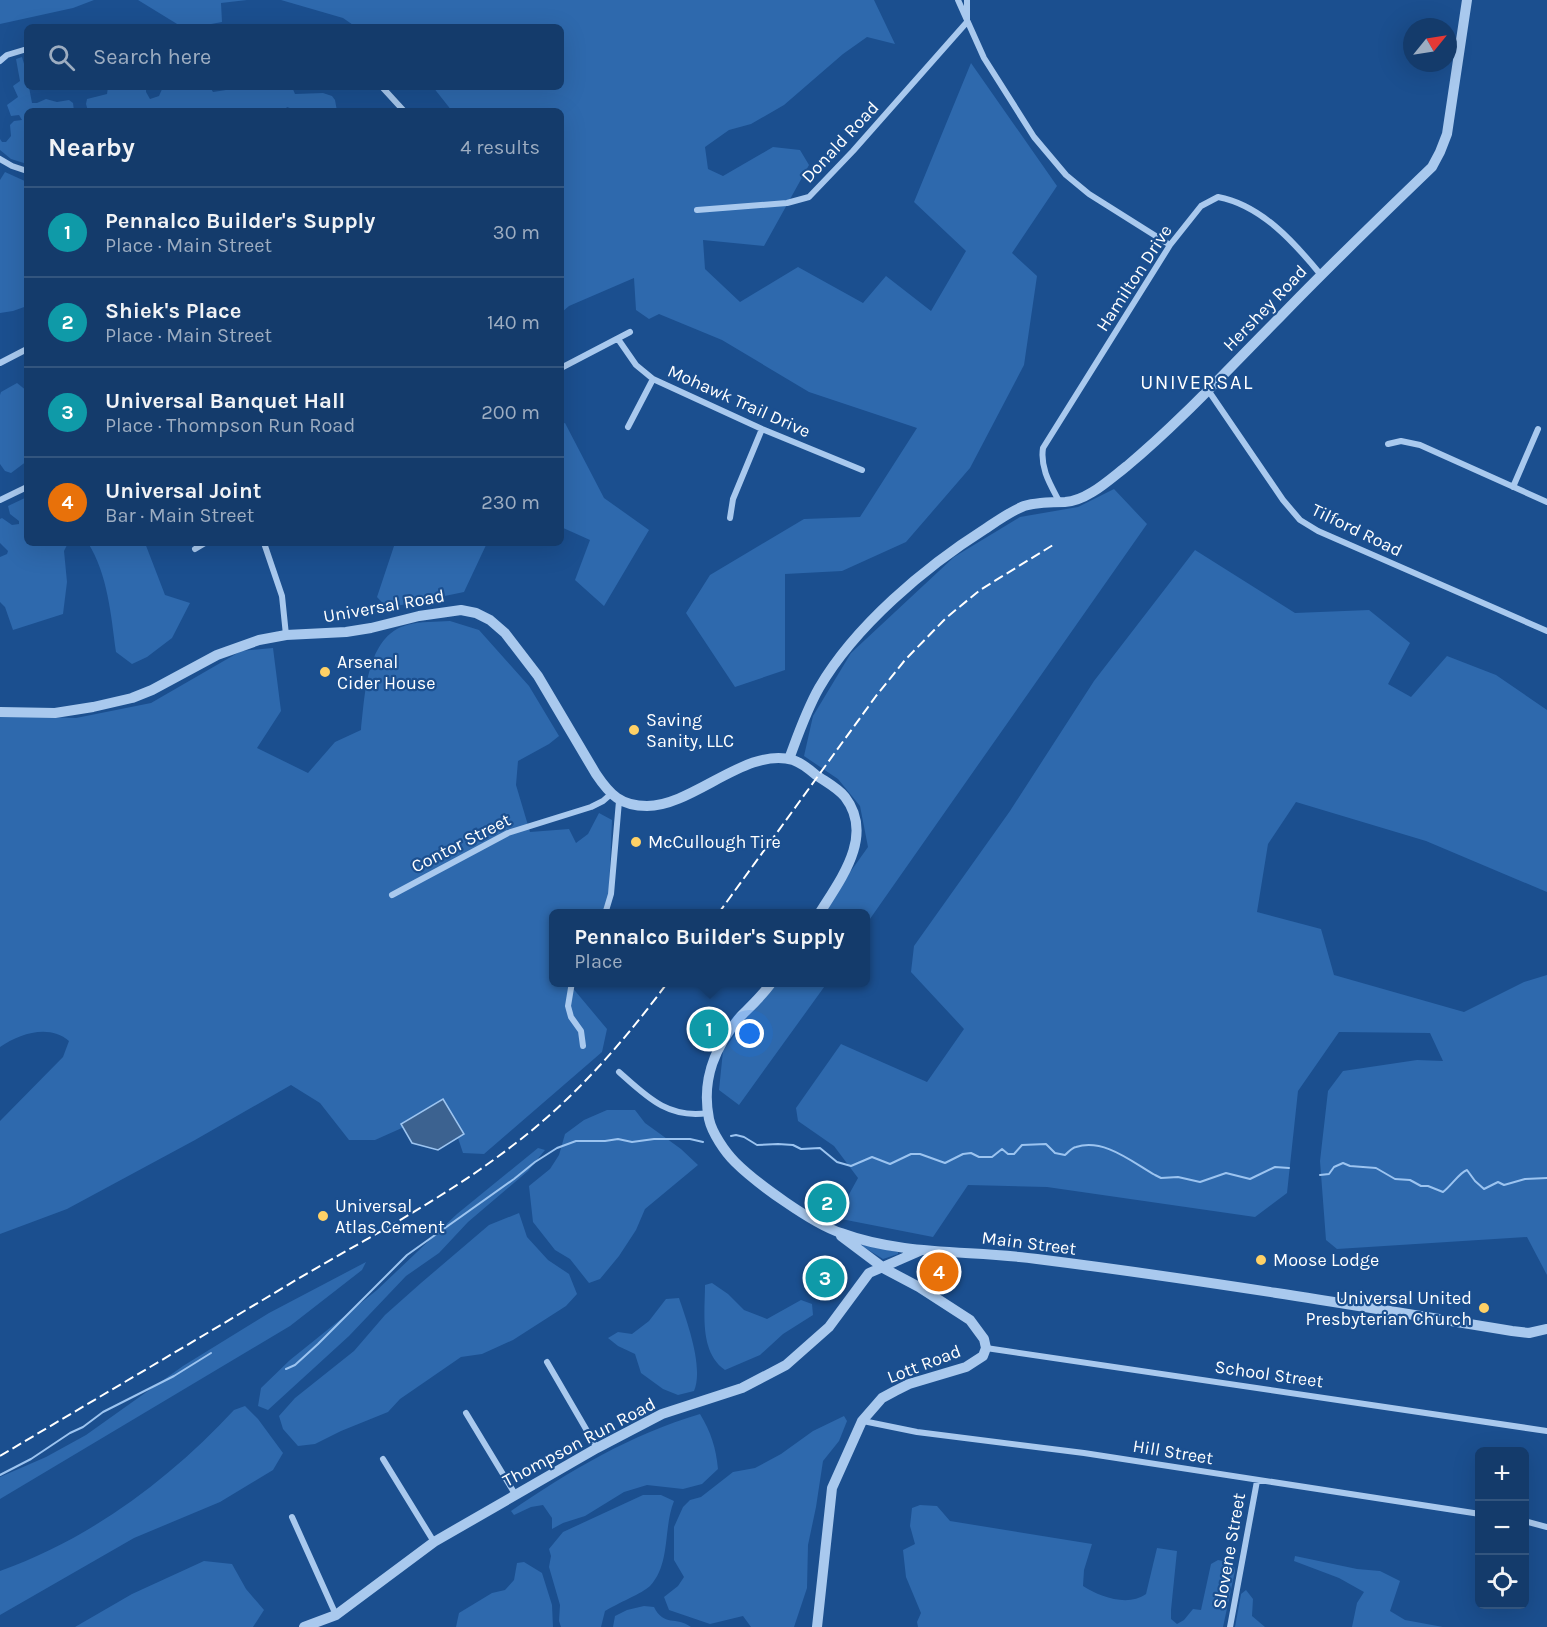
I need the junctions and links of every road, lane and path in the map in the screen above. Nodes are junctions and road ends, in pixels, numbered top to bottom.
1 (958, 0) edge
2 (967, 0) edge
3 (1467, 0) edge
4 (967, 22) junction
5 (24, 50) edge
6 (0, 61) edge
7 (385, 90) edge
8 (401, 108) edge
9 (0, 159) edge
10 (24, 170) edge
11 (697, 210) dead end
12 (1170, 245) junction
13 (1321, 274) junction
14 (630, 332) dead end
15 (618, 339) junction
16 (24, 351) edge
17 (0, 363) edge
18 (564, 366) edge
19 (653, 379) junction
20 (1208, 390) junction
21 (628, 427) dead end
22 (762, 429) junction
23 (1539, 429) dead end
24 (1388, 444) dead end
25 (862, 470) dead end
26 (1513, 487) junction
27 (24, 488) edge
28 (0, 500) edge
29 (1059, 501) junction
30 (1547, 502) edge
31 (730, 518) dead end
32 (200, 546) edge
33 (265, 546) edge
34 (195, 549) dead end
35 (1547, 631) edge
36 (286, 635) junction
37 (0, 712) edge
38 (789, 759) junction
39 (615, 797) junction
40 (392, 895) dead end
41 (606, 909) edge
42 (822, 909) edge
43 (571, 987) edge
44 (768, 987) edge
45 (583, 1046) dead end
46 (619, 1071) dead end
47 (708, 1113) junction
48 (837, 1232) junction
49 (923, 1250) junction
50 (881, 1266) junction
51 (1547, 1329) edge
52 (986, 1348) junction
53 (547, 1362) dead end
54 (466, 1413) dead end
55 (862, 1421) junction
56 (1547, 1431) edge
57 (597, 1448) junction
58 (383, 1459) dead end
59 (1257, 1481) junction
60 (515, 1494) junction
61 (1475, 1513) edge
62 (291, 1516) dead end
63 (1529, 1522) edge
64 (1547, 1527) edge
65 (434, 1542) junction
66 (336, 1614) junction
67 (304, 1627) edge
68 (817, 1627) edge
69 (1230, 1627) edge

1 - 4 street
2 - 4 street
3 - 13 street, Hershey Road
4 - 11 street, Donald Road
4 - 12 street
5 - 6 street
7 - 8 street
9 - 10 street
12 - 13 street, Hamilton Drive
12 - 29 street, Hamilton Drive
13 - 20 street, Hershey Road
14 - 15 street
15 - 18 street
15 - 19 street, Mohawk Trail Drive
16 - 17 street
19 - 21 street
19 - 22 street, Mohawk Trail Drive
20 - 29 street, Hershey Road
20 - 35 street, Tilford Road
22 - 25 street, Mohawk Trail Drive
22 - 31 street
23 - 26 street
24 - 26 street
26 - 30 street
27 - 28 street
29 - 38 street, Hershey Road
32 - 34 street
33 - 36 street
36 - 37 street, Universal Road
36 - 39 street, Universal Road
38 - 39 street
38 - 42 street
39 - 40 street, Contor Street
39 - 41 street
43 - 45 street
44 - 47 street, Main Street
46 - 47 street
47 - 48 street, Main Street
48 - 49 street, Main Street
48 - 50 street, Lott Road
49 - 50 street, Thompson Run Road
49 - 51 street, Main Street
50 - 52 street, Lott Road
50 - 57 street, Thompson Run Road
52 - 55 street, Lott Road
52 - 56 street, School Street
53 - 57 street
54 - 60 street
55 - 59 street, Hill Street
55 - 68 street, Lott Road
57 - 60 street, Thompson Run Road
58 - 65 street
59 - 61 street, Hill Street
59 - 69 street, Slovene Street
60 - 65 street, Thompson Run Road
62 - 66 street
63 - 64 street
65 - 66 street, Thompson Run Road
66 - 67 street, Thompson Run Road

